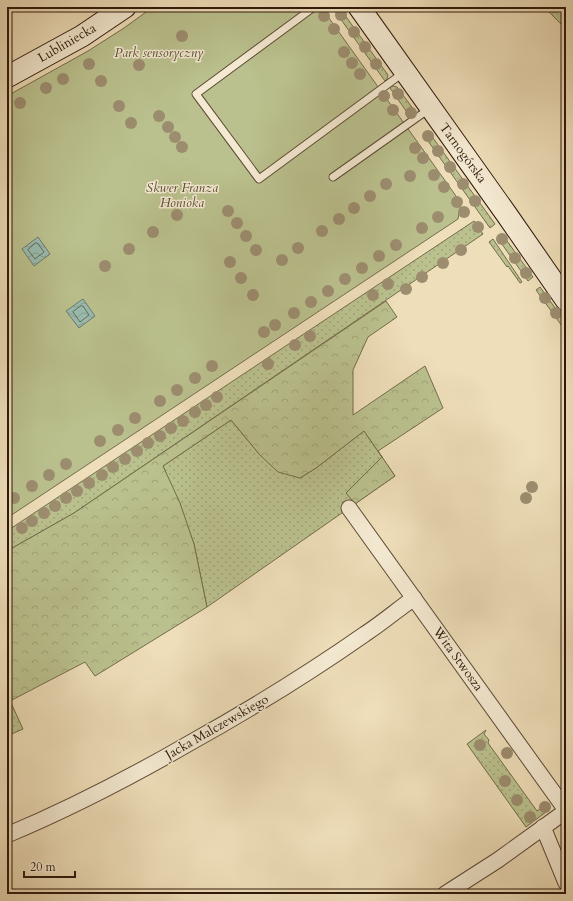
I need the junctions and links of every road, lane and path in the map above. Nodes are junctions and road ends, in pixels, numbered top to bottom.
1 (125, 7) edge
2 (314, 7) edge
3 (359, 7) edge
4 (405, 71) junction
5 (7, 77) edge
6 (431, 108) junction
7 (333, 177) dead end
8 (566, 300) edge
9 (349, 508) dead end
10 (414, 598) junction
11 (566, 811) edge
12 (543, 827) junction
13 (7, 834) edge
14 (566, 883) edge
15 (445, 894) edge

1 - 5 main road, Lubliniecka
2 - 4 lane
3 - 4 main road, Tarnogórska
4 - 6 main road, Tarnogórska
6 - 7 lane
6 - 8 main road, Tarnogórska
9 - 10 street, Wita Stwosza
10 - 11 street, Wita Stwosza
10 - 13 street, Jacka Malczewskiego
11 - 12 street
12 - 14 street
12 - 15 street

